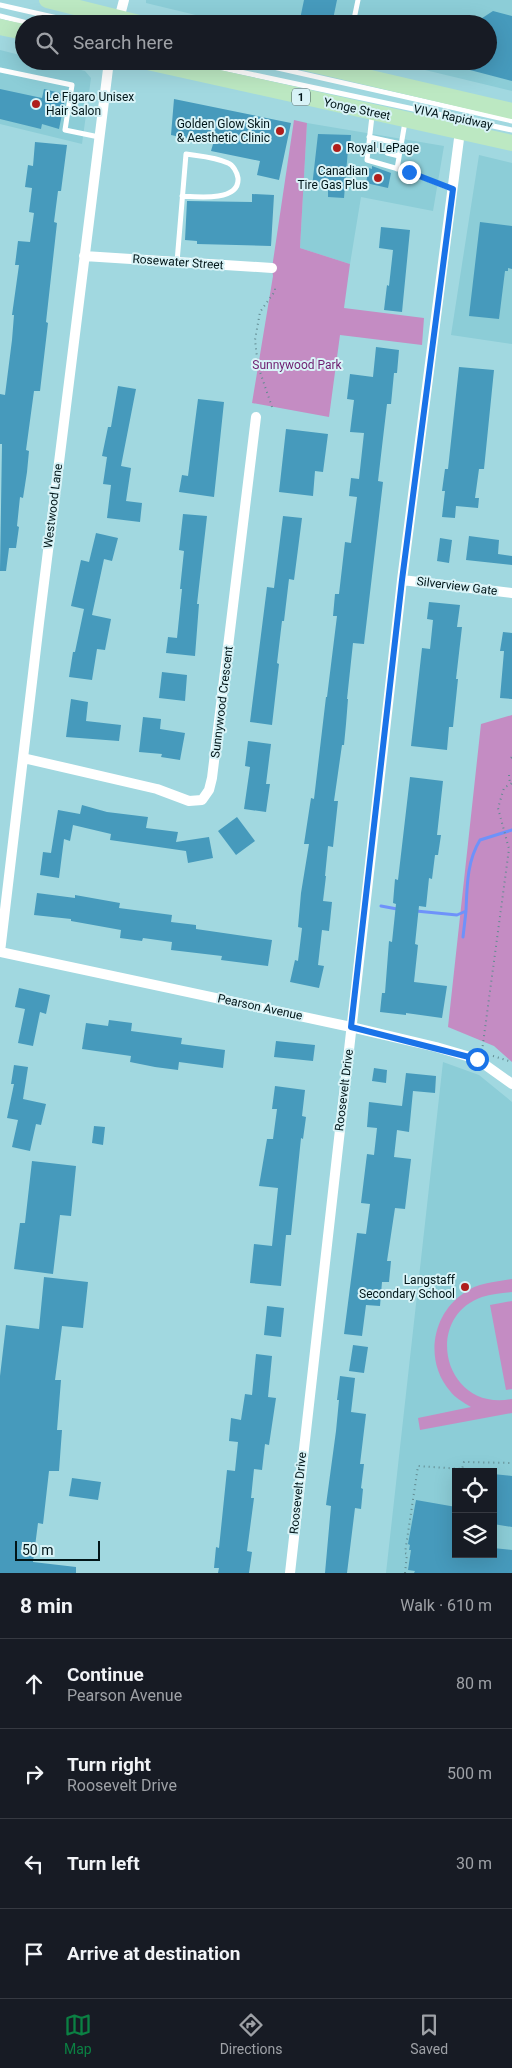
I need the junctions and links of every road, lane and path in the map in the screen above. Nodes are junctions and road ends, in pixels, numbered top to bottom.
1 (48, 0) edge
2 (124, 0) edge
3 (358, 0) edge
4 (0, 5) edge
5 (44, 15) edge
6 (98, 15) edge
7 (120, 15) edge
8 (355, 15) edge
9 (0, 16) edge
10 (15, 20) edge
11 (0, 27) edge
12 (15, 30) edge
13 (0, 70) edge
14 (108, 70) edge
15 (183, 70) edge
16 (231, 70) edge
17 (286, 70) edge
18 (346, 70) edge
19 (512, 111) edge
20 (373, 113) junction
21 (406, 120) junction
22 (512, 121) edge
23 (512, 130) edge
24 (460, 131) junction
25 (99, 137) junction
26 (369, 137) junction
27 (512, 143) edge
28 (401, 144) junction
29 (368, 148) junction
30 (376, 150) dead end
31 (387, 153) dead end
32 (399, 156) junction
33 (397, 169) junction
34 (453, 189) junction
35 (182, 196) junction
36 (84, 256) junction
37 (177, 262) junction
38 (272, 268) dead end
39 (275, 285) dead end
40 (272, 407) dead end
41 (256, 417) dead end
42 (402, 580) junction
43 (512, 593) edge
44 (23, 758) junction
45 (509, 774) dead end
46 (511, 784) edge
47 (0, 952) edge
48 (351, 1027) junction
49 (482, 1051) dead end
50 (489, 1055) dead end
51 (512, 1062) edge
52 (512, 1084) edge
53 (512, 1463) edge
54 (290, 1573) edge
55 (405, 1573) edge

1 - 6 main road
2 - 7 street
3 - 8 lane
4 - 5 lane
9 - 10 lane
11 - 12 main road
13 - 25 lane
14 - 25 street, Westwood Lane
15 - 20 main road, Yonge Street / 1
16 - 23 lane, VIVA Rapidway
17 - 22 lane, VIVA Rapidway
18 - 19 main road
20 - 21 main road, Yonge Street / 1
20 - 26 lane
21 - 24 main road, Yonge Street / 1
21 - 28 lane
24 - 27 main road, Yonge Street / 1
24 - 34 street, Roosevelt Drive
25 - 36 street, Westwood Lane
26 - 28 lane
26 - 29 lane
28 - 32 lane
29 - 30 lane
29 - 33 lane
31 - 32 lane
32 - 33 lane
33 - 34 lane
34 - 42 street, Roosevelt Drive
35 - 35 lane
35 - 37 lane
36 - 37 street, Rosewater Street
36 - 44 street, Westwood Lane
37 - 38 street, Rosewater Street
39 - 40 path
41 - 44 street, Sunnywood Crescent
42 - 43 street, Silverview Gate
42 - 48 street, Roosevelt Drive
44 - 47 street, Westwood Lane
45 - 46 path
46 - 49 path
47 - 48 street, Pearson Avenue
48 - 52 street, Pearson Avenue
48 - 54 street, Roosevelt Drive
50 - 51 path
53 - 55 path

